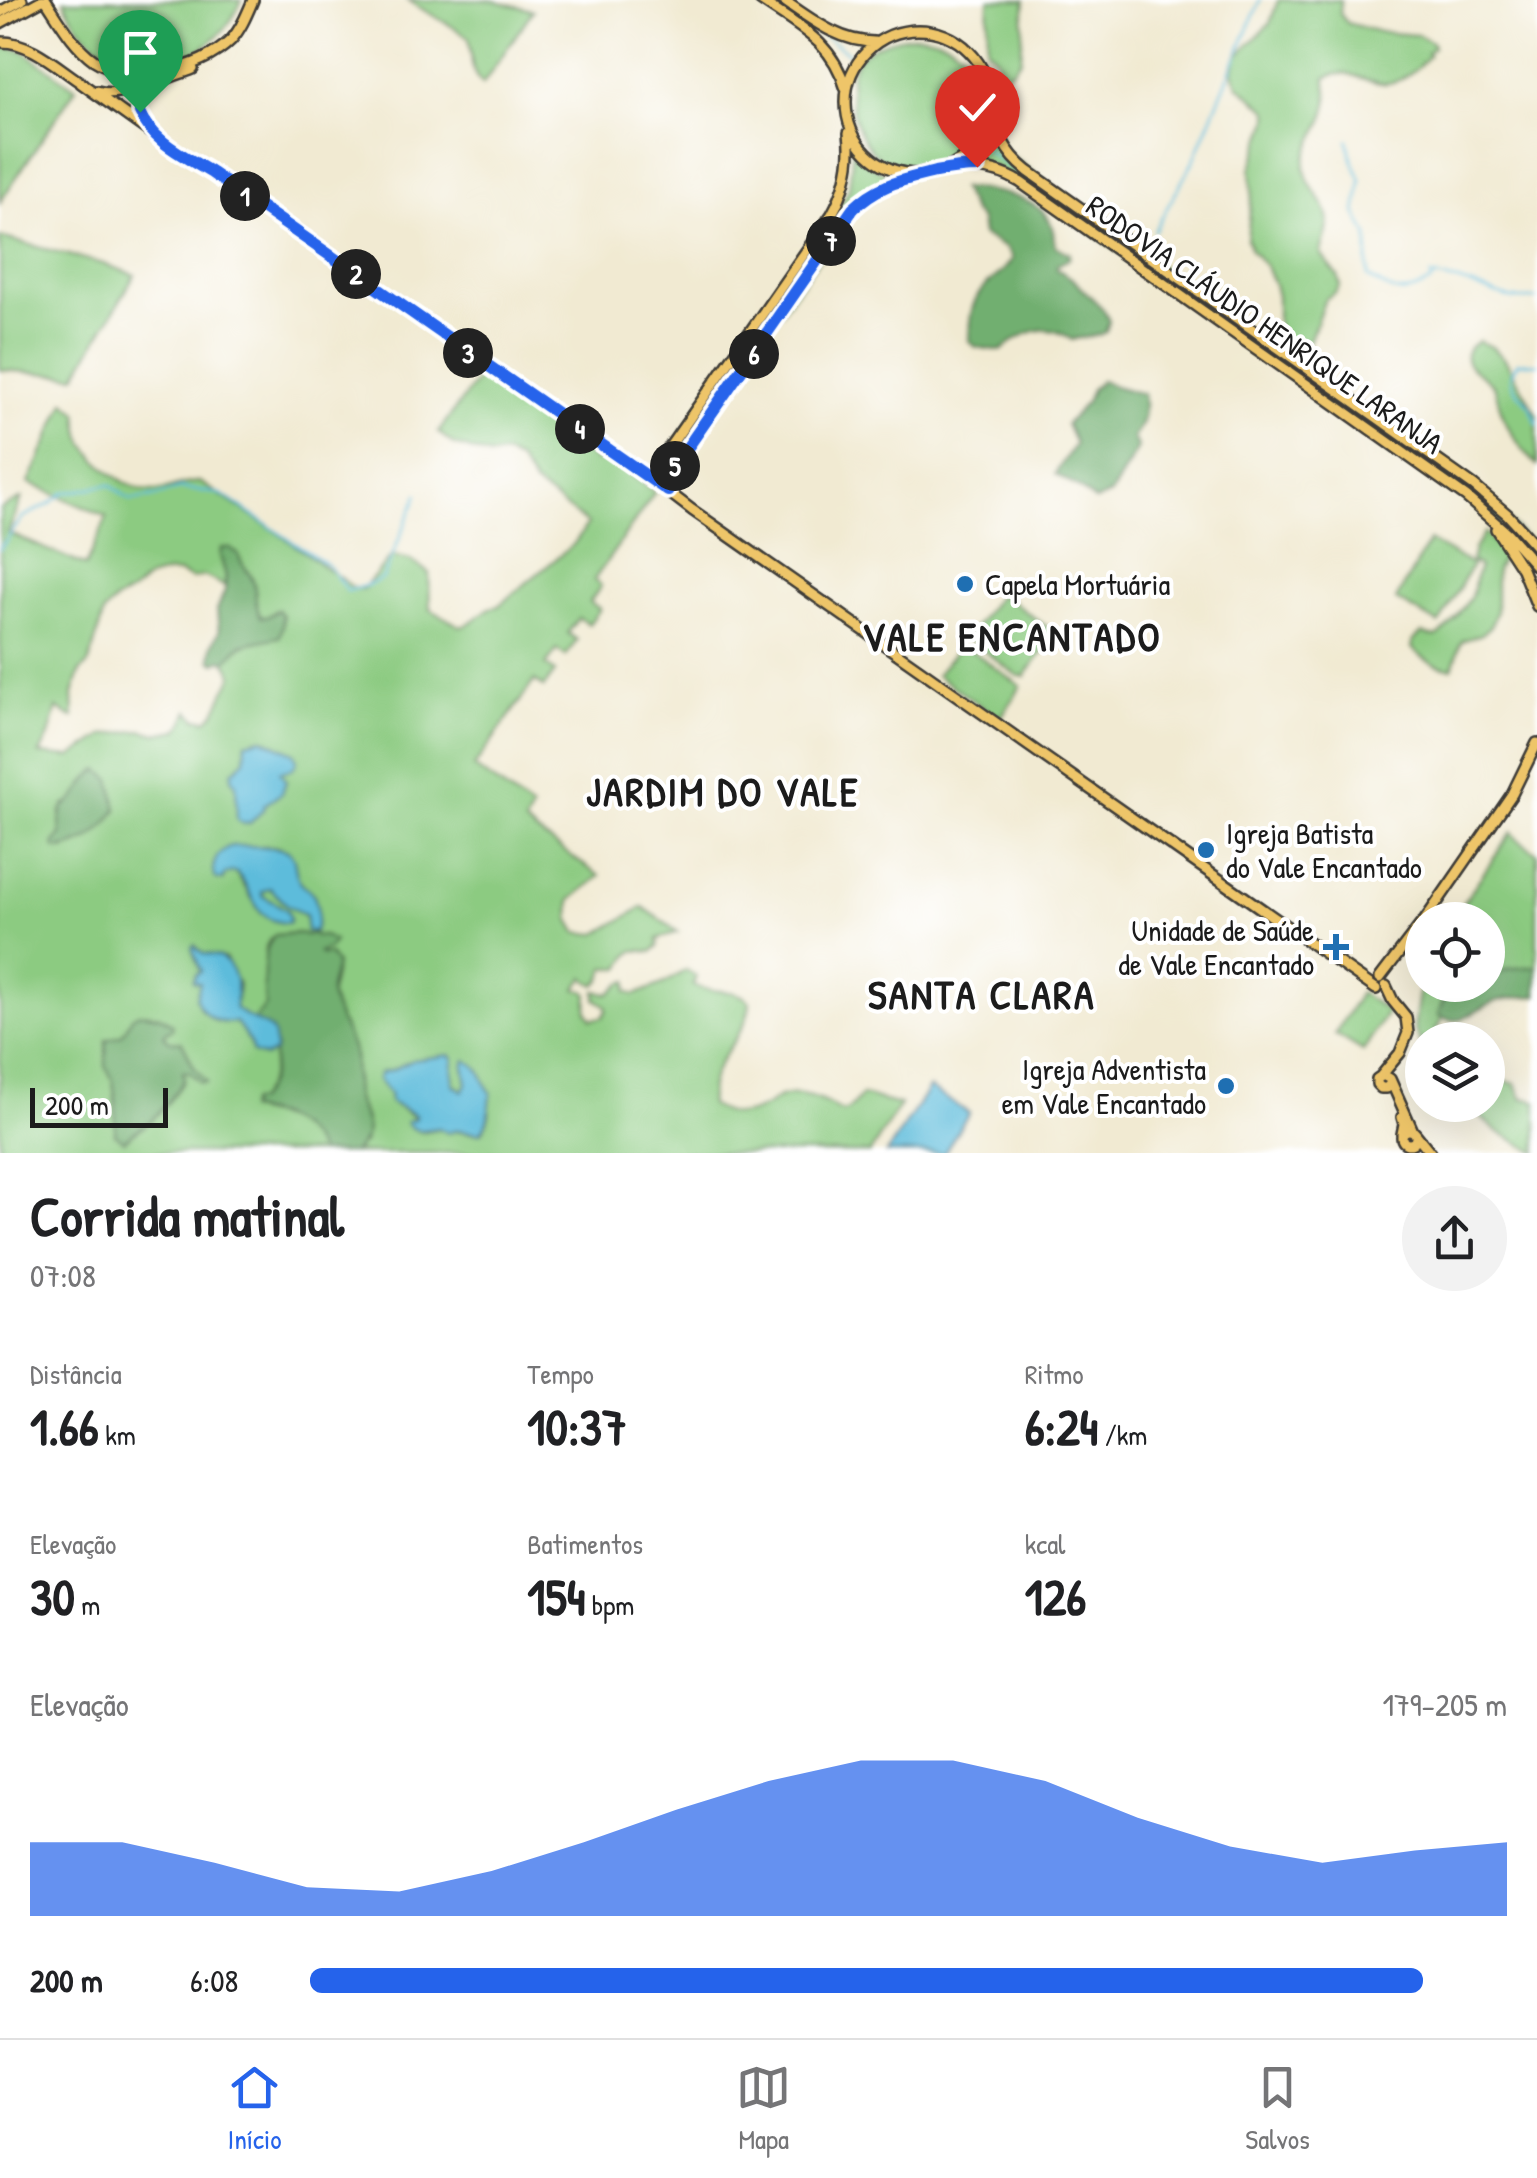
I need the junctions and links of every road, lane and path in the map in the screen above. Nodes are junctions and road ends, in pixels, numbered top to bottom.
1 (22, 0) edge
2 (44, 0) edge
3 (253, 0) edge
4 (760, 0) edge
5 (784, 0) edge
6 (0, 12) edge
7 (0, 24) edge
8 (230, 41) junction
9 (0, 42) edge
10 (877, 42) junction
11 (178, 67) junction
12 (81, 82) junction
13 (846, 90) junction
14 (990, 102) junction
15 (847, 120) junction
16 (158, 138) junction
17 (942, 170) junction
18 (921, 174) junction
19 (648, 479) junction
20 (1455, 489) junction
21 (668, 491) junction
22 (692, 510) junction
23 (1537, 547) edge
24 (1537, 568) edge
25 (1537, 606) edge
26 (1537, 743) edge
27 (1438, 902) edge
28 (1405, 948) edge
29 (1381, 984) junction
30 (1430, 1153) edge

1 - 6 main road
2 - 7 main road
2 - 11 main road
3 - 8 main road
4 - 13 main road
5 - 10 main road
8 - 11 main road
8 - 16 main road
9 - 12 main road
10 - 13 main road
10 - 14 main road
11 - 12 main road
12 - 16 main road
13 - 15 main road
14 - 17 main road
14 - 23 main road, RODOVIA CLÁUDIO HENRIQUE LARANJA
15 - 18 main road
15 - 19 main road
16 - 19 main road
17 - 18 main road
17 - 20 main road, RODOVIA CLÁUDIO HENRIQUE LARANJA
18 - 21 main road
19 - 21 main road
19 - 22 main road
20 - 24 main road, RODOVIA CLÁUDIO HENRIQUE LARANJA
20 - 25 main road
21 - 22 main road
22 - 29 main road
26 - 27 main road
28 - 29 main road
29 - 30 main road

